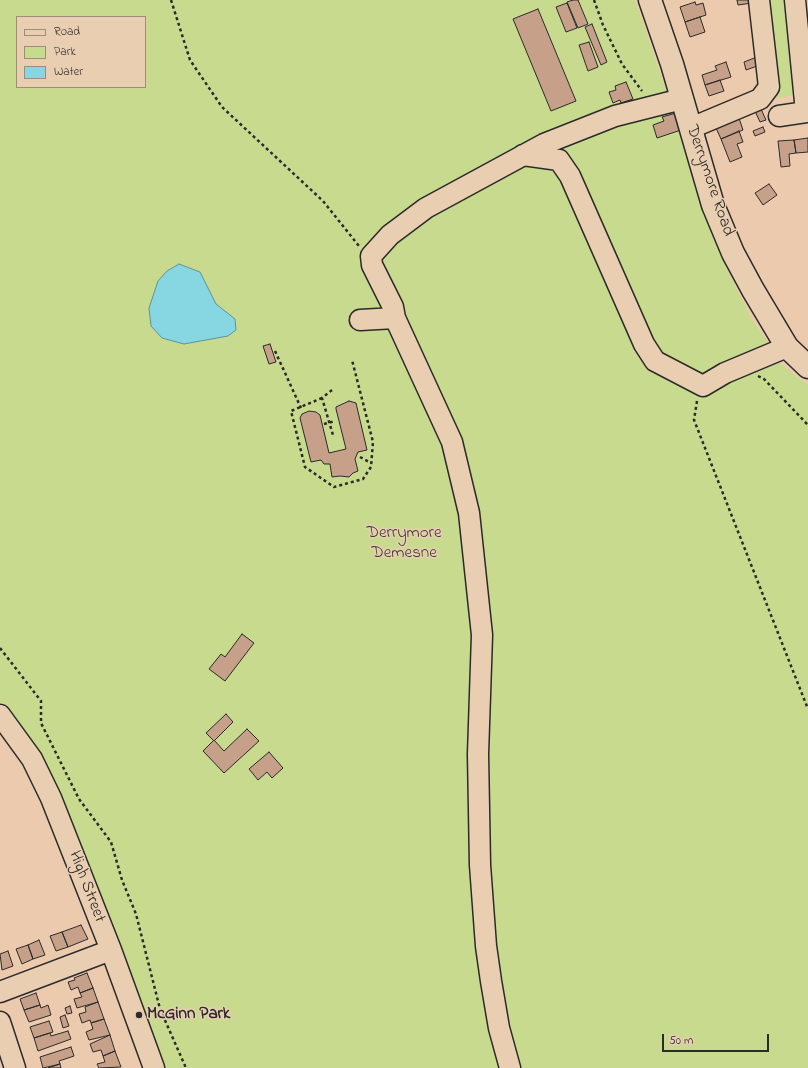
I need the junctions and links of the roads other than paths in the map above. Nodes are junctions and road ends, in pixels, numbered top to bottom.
1 (652, 0) edge
2 (759, 0) edge
3 (795, 0) edge
4 (682, 99) junction
5 (779, 116) dead end
6 (691, 128) junction
7 (523, 155) junction
8 (395, 318) junction
9 (360, 320) dead end
10 (787, 347) junction
11 (807, 365) edge
12 (0, 715) edge
13 (111, 950) junction
14 (0, 992) edge
15 (0, 1022) edge
16 (15, 1068) edge
17 (154, 1068) edge
18 (510, 1068) edge

1 - 4 main road, Derrymore Road
2 - 6 street
3 - 5 street
4 - 6 main road, Derrymore Road
4 - 7 street
6 - 10 main road, Derrymore Road
7 - 8 street
7 - 10 street
8 - 9 street
8 - 18 street
10 - 11 main road, Derrymore Road
12 - 13 street, High Street
13 - 14 street
13 - 17 street, High Street
15 - 16 street

